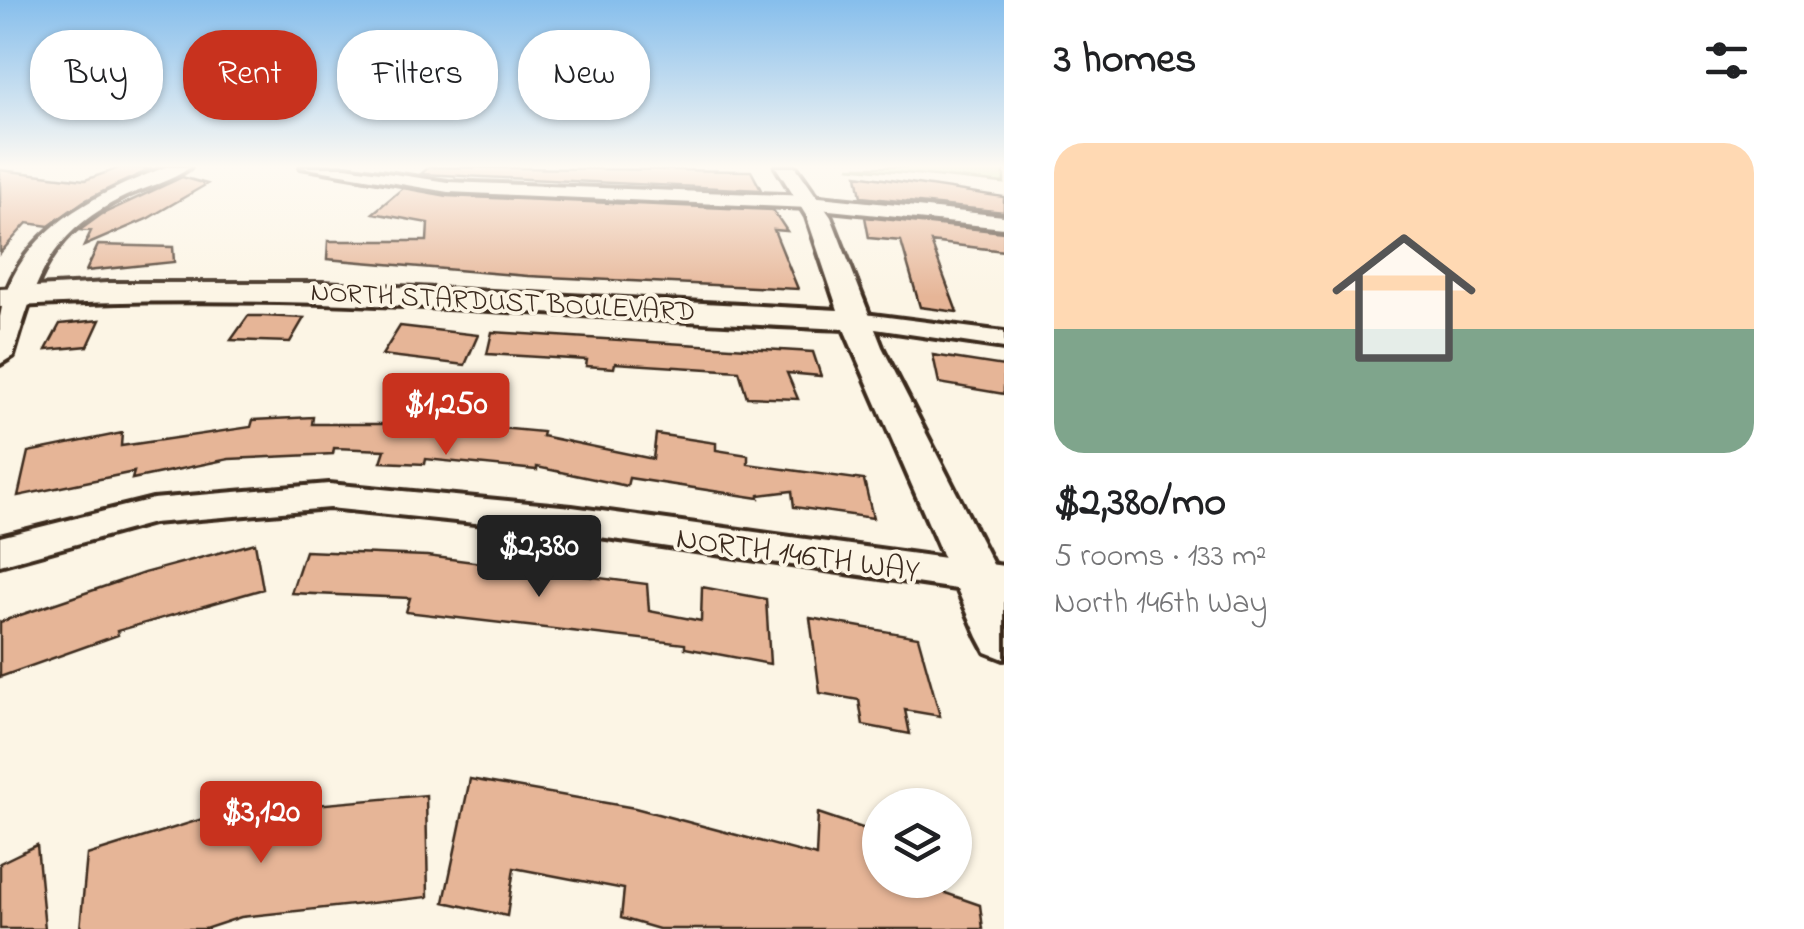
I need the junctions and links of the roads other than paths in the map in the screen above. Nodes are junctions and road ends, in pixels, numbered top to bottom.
1 (89, 210) edge
2 (813, 210) edge
3 (891, 210) edge
4 (1004, 222) edge
5 (11, 297) edge
6 (858, 320) junction
7 (1004, 340) edge
8 (0, 356) edge
9 (0, 552) edge
10 (990, 579) edge
11 (1004, 637) edge

1 - 5 street
2 - 6 street
3 - 4 street
5 - 6 street, NORTH STARDUST BOULEVARD
5 - 8 street
6 - 7 street, NORTH STARDUST BOULEVARD
6 - 10 street
9 - 10 street, NORTH 146TH WAY
10 - 11 street

